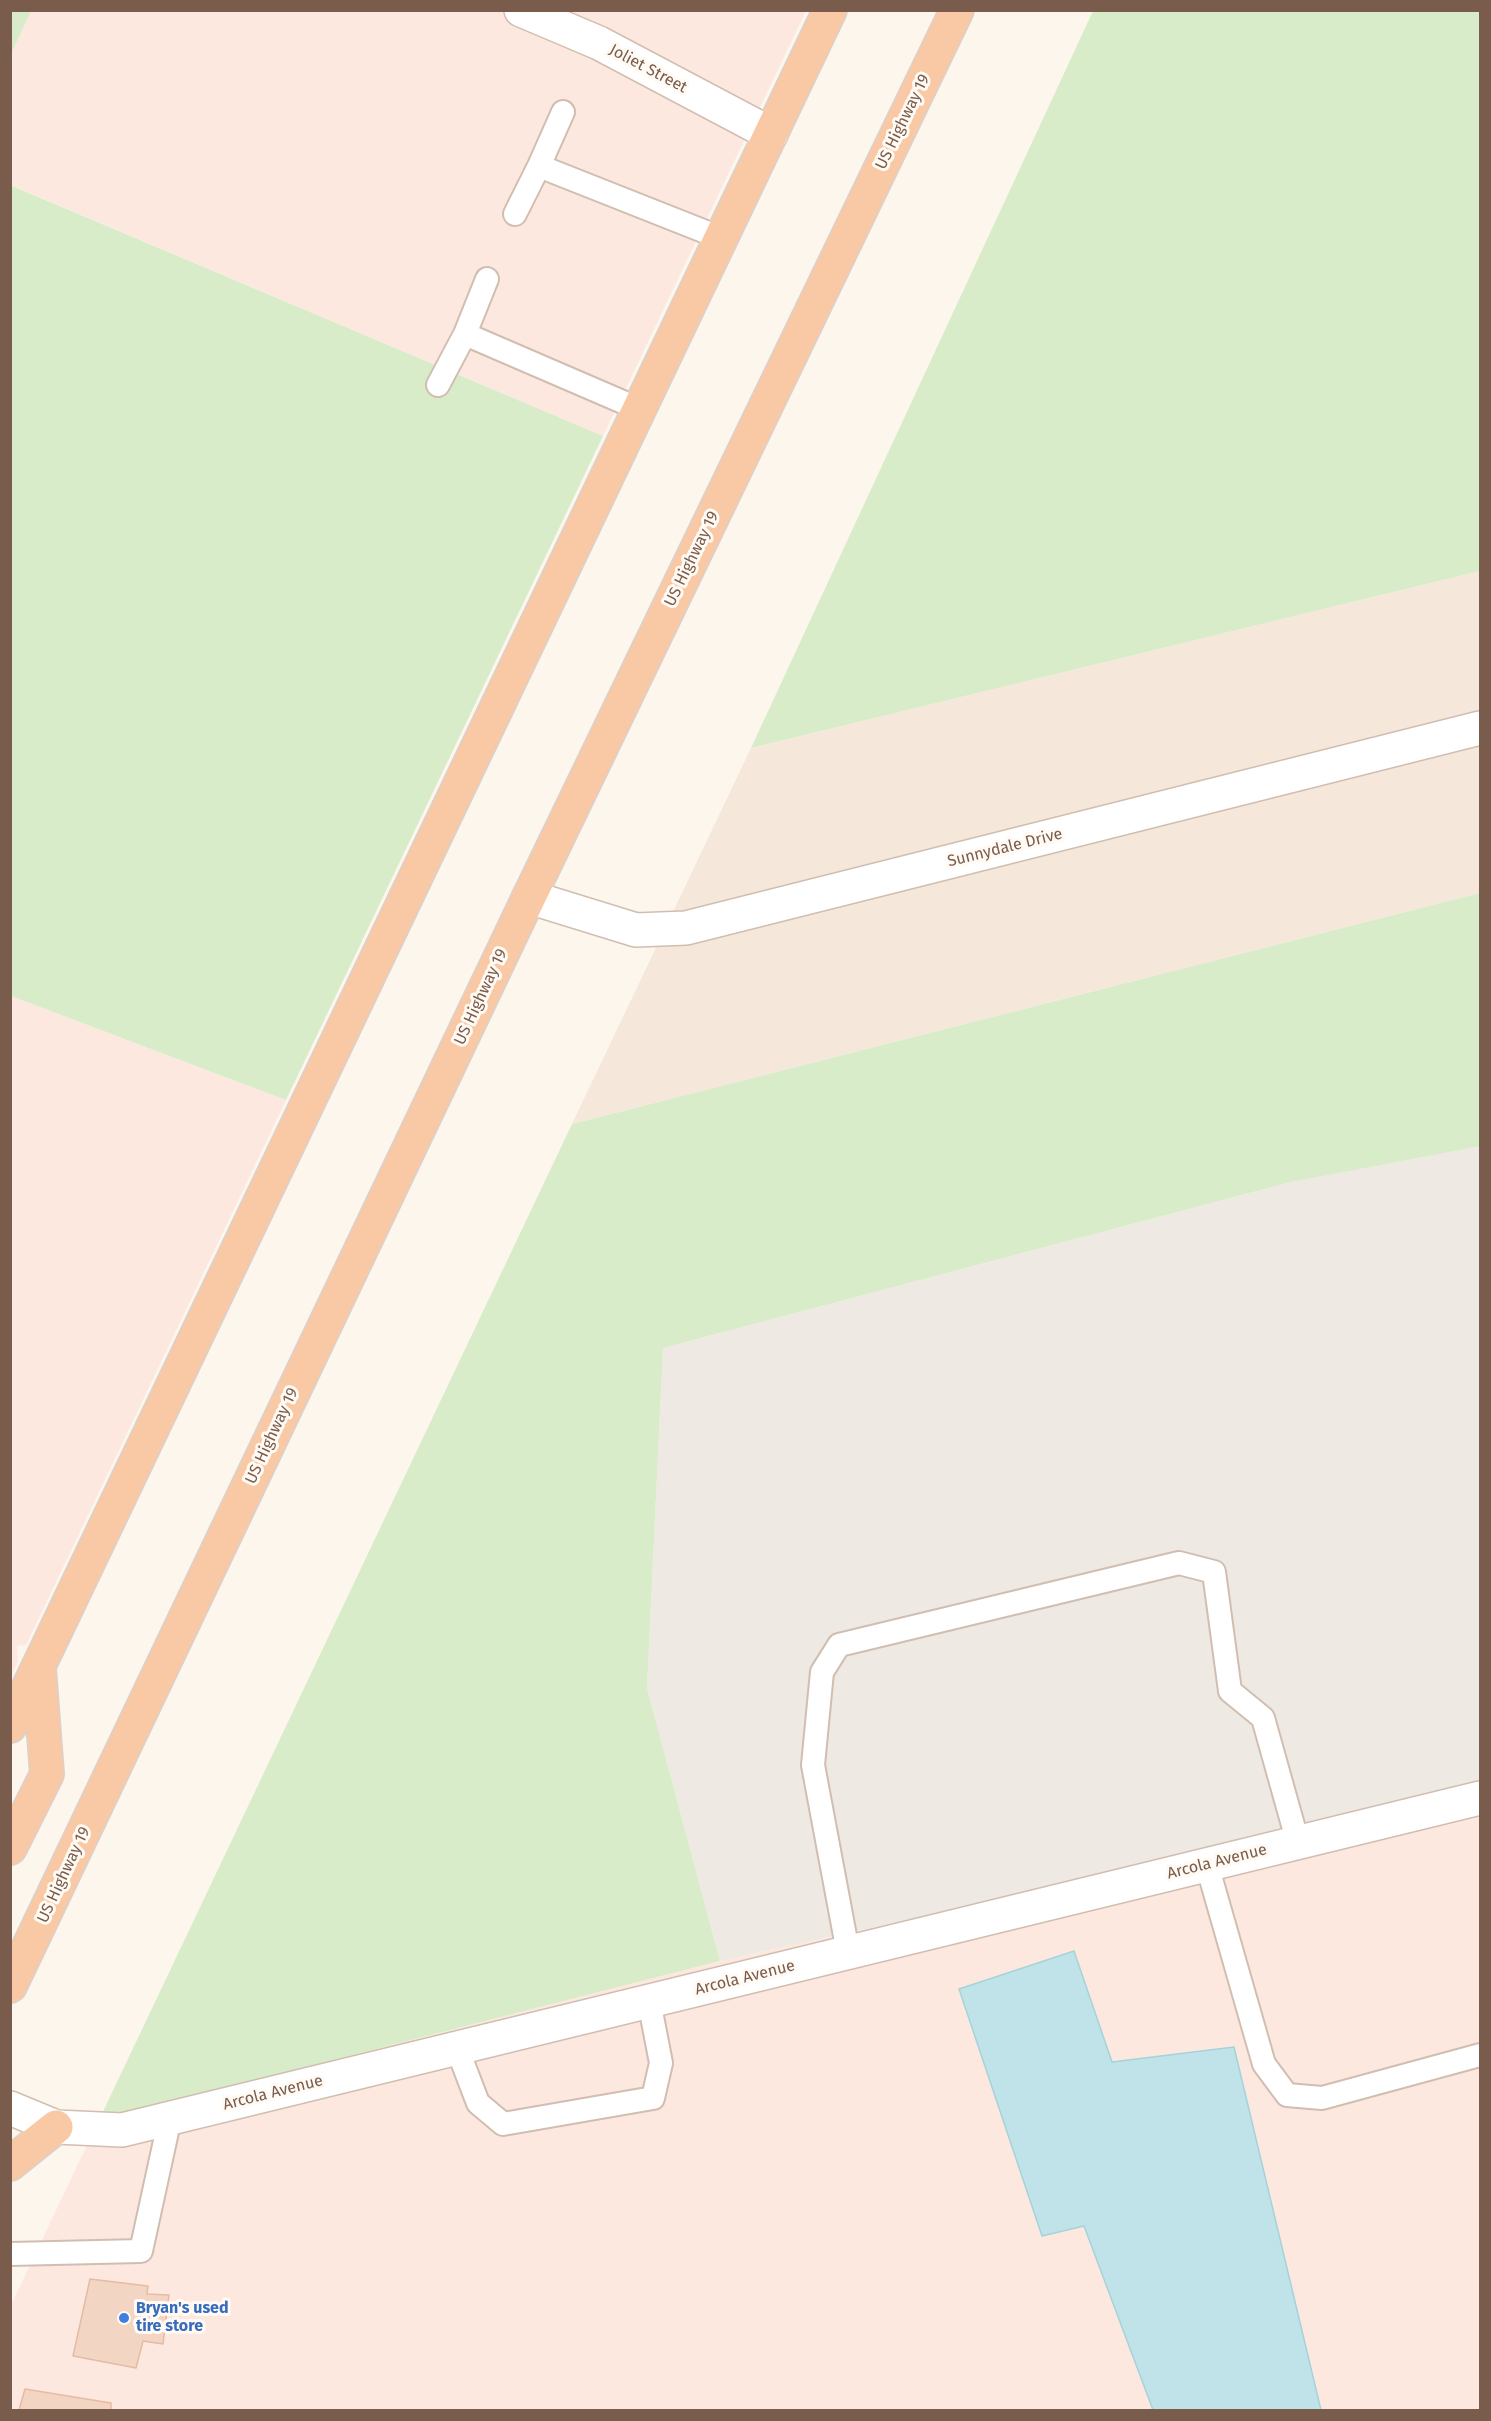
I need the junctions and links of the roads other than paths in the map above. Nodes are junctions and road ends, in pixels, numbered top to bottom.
1 (522, 10) edge
2 (830, 10) edge
3 (957, 10) edge
4 (563, 112) dead end
5 (771, 134) junction
6 (539, 166) junction
7 (515, 214) dead end
8 (721, 238) junction
9 (487, 279) dead end
10 (465, 334) junction
11 (438, 385) dead end
12 (639, 409) junction
13 (1480, 728) edge
14 (529, 897) junction
15 (39, 1667) junction
16 (10, 1726) edge
17 (1480, 1798) edge
18 (1298, 1843) junction
19 (10, 1848) edge
20 (1207, 1865) junction
21 (848, 1953) junction
22 (10, 1986) edge
23 (649, 2001) junction
24 (457, 2048) junction
25 (1480, 2055) edge
26 (10, 2108) edge
27 (170, 2118) junction
28 (56, 2127) junction
29 (10, 2164) edge
30 (18, 2254) edge

1 - 5 street, Joliet Street
2 - 5 highway
3 - 14 highway, US Highway 19
4 - 6 lane
5 - 8 highway
6 - 7 lane
6 - 8 lane
8 - 12 highway
9 - 10 lane
10 - 11 lane
10 - 12 lane
12 - 15 highway
13 - 14 street, Sunnydale Drive
14 - 22 highway, US Highway 19
15 - 16 highway
15 - 19 highway
17 - 18 street, Arcola Avenue
18 - 20 street, Arcola Avenue
18 - 21 lane
20 - 21 street, Arcola Avenue
20 - 25 lane
21 - 23 street, Arcola Avenue
23 - 24 street, Arcola Avenue
23 - 24 lane
24 - 27 street, Arcola Avenue
26 - 28 street, Arcola Avenue
27 - 28 street, Arcola Avenue
27 - 30 lane
28 - 29 highway

